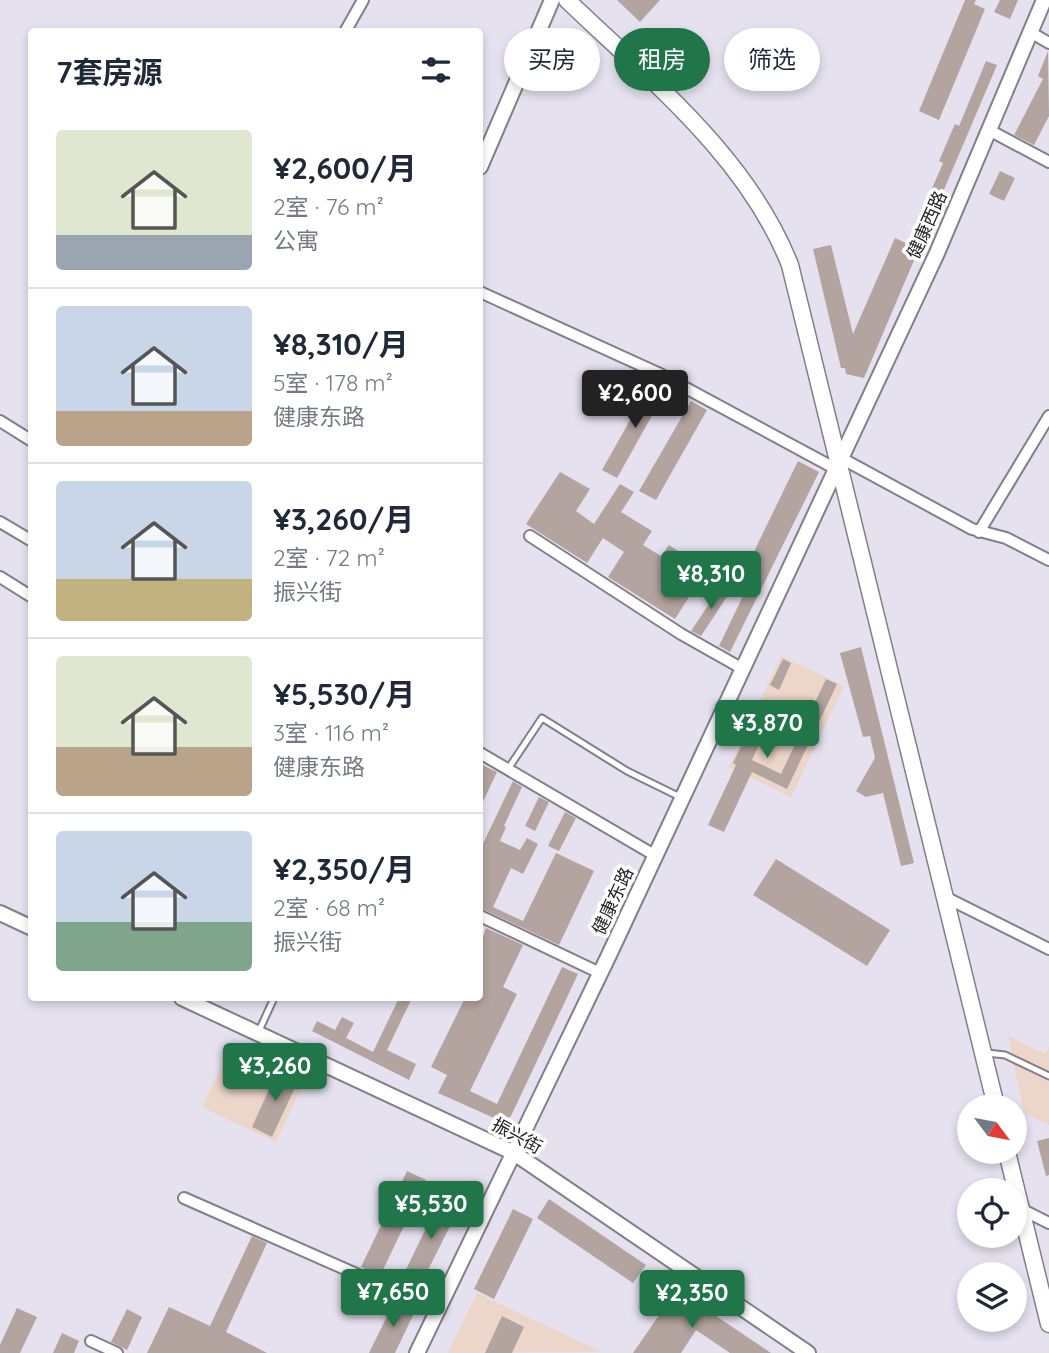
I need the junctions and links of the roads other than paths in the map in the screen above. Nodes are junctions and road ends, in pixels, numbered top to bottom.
1 (363, 0) edge
2 (552, 0) edge
3 (567, 0) edge
4 (1044, 0) edge
5 (347, 28) edge
6 (1030, 33) junction
7 (1049, 43) edge
8 (989, 130) junction
9 (483, 160) edge
10 (1049, 162) edge
11 (483, 293) edge
12 (1049, 416) edge
13 (0, 421) edge
14 (28, 438) edge
15 (839, 463) junction
16 (0, 522) edge
17 (979, 532) junction
18 (530, 536) dead end
19 (28, 539) edge
20 (1049, 560) edge
21 (0, 577) edge
22 (28, 594) edge
23 (743, 669) junction
24 (483, 754) edge
25 (508, 769) junction
26 (682, 798) junction
27 (656, 856) junction
28 (945, 897) junction
29 (0, 913) edge
30 (483, 917) edge
31 (28, 926) edge
32 (1049, 949) edge
33 (600, 973) junction
34 (189, 1001) edge
35 (273, 1001) edge
36 (258, 1033) junction
37 (983, 1052) junction
38 (1049, 1076) edge
39 (993, 1094) edge
40 (514, 1153) junction
41 (184, 1198) dead end
42 (1027, 1212) edge
43 (1049, 1223) edge
44 (1027, 1234) edge
45 (438, 1310) junction
46 (1049, 1324) edge
47 (90, 1341) dead end
48 (117, 1353) edge
49 (417, 1353) edge
50 (808, 1353) edge

1 - 5 street
2 - 9 street
3 - 15 main road
4 - 6 street, 健康西路
6 - 7 street
6 - 8 street, 健康西路
8 - 10 street
8 - 15 street, 健康西路
11 - 15 street
12 - 17 street
13 - 14 street
15 - 17 street
15 - 23 street, 健康东路
15 - 28 main road
16 - 19 street
17 - 20 street
18 - 23 street
21 - 22 street
23 - 26 street, 健康东路
24 - 25 street
25 - 26 lane
25 - 27 street
26 - 27 street, 健康东路
27 - 33 street, 健康东路
28 - 32 street
28 - 37 main road
29 - 31 street
30 - 33 street
33 - 40 street, 健康东路
34 - 36 street, 振兴街
35 - 36 lane
36 - 40 street, 振兴街
37 - 38 lane
37 - 39 main road
40 - 45 street, 健康东路
40 - 50 street, 振兴街
41 - 45 street
42 - 43 street
44 - 46 main road
45 - 49 street, 健康东路
47 - 48 street

